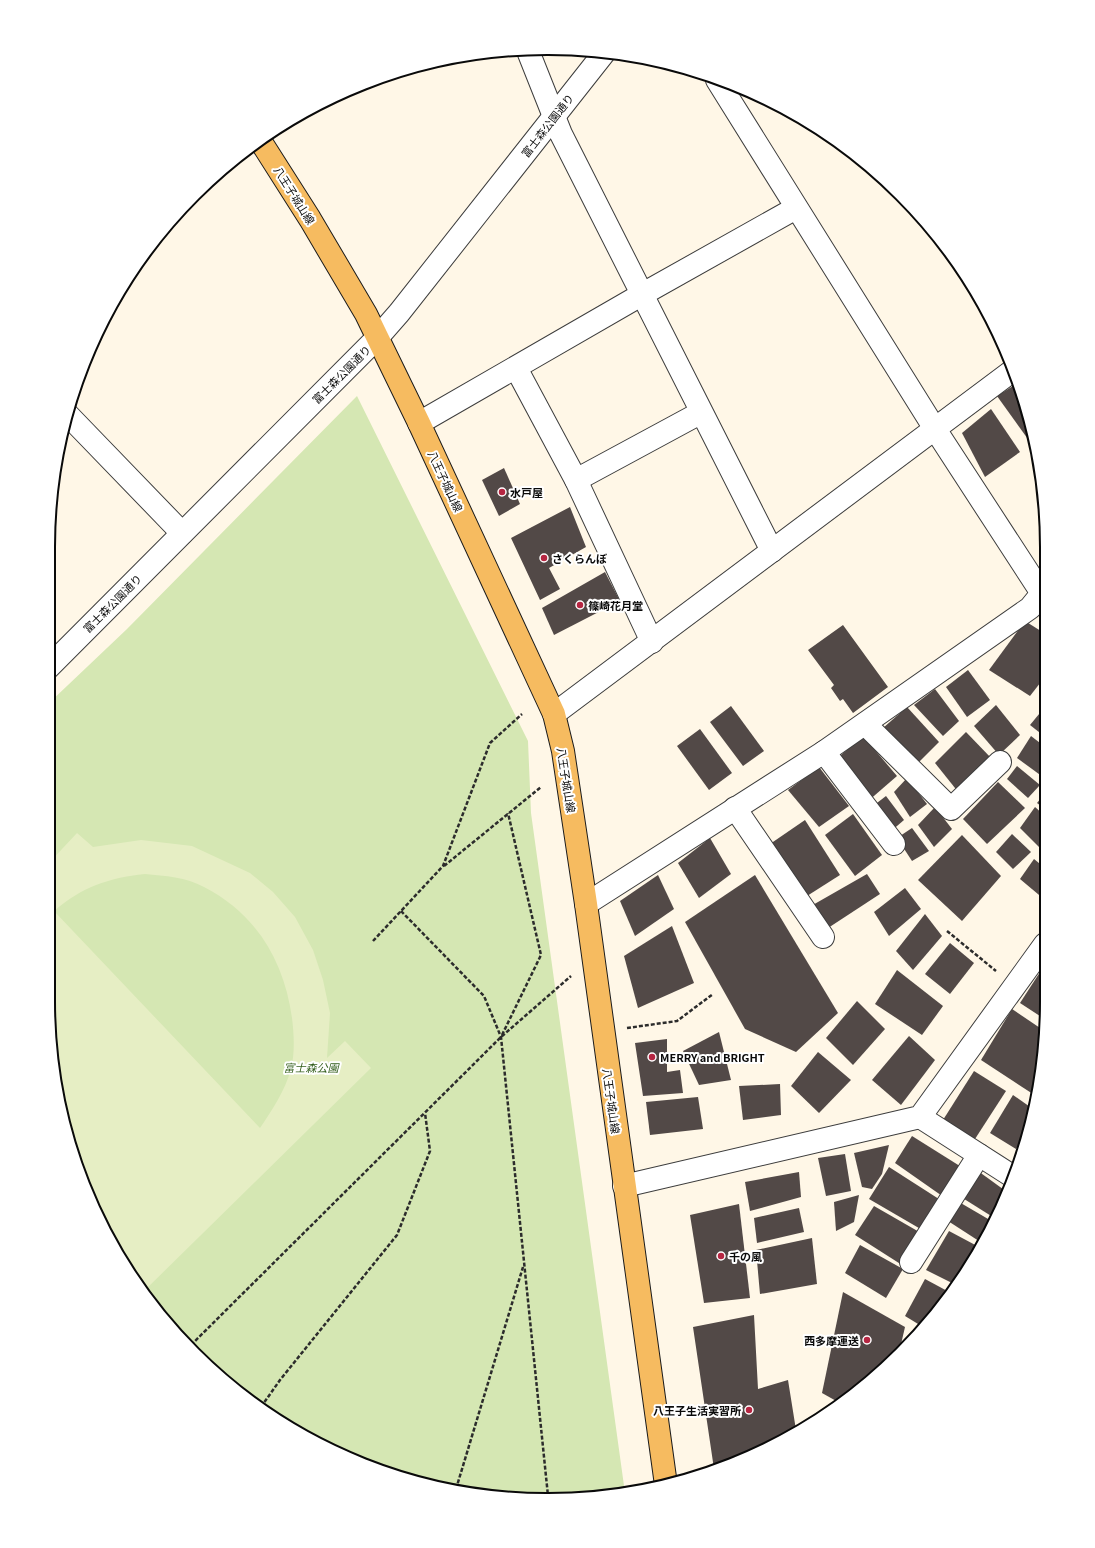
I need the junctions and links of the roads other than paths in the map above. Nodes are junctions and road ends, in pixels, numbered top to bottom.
1 (530, 56) edge
2 (600, 58) edge
3 (721, 87) edge
4 (554, 116) junction
5 (263, 146) edge
6 (796, 208) junction
7 (641, 295) junction
8 (378, 337) junction
9 (516, 368) junction
10 (1008, 374) edge
11 (700, 412) junction
12 (72, 419) edge
13 (419, 423) junction
14 (935, 429) junction
15 (576, 480) junction
16 (182, 533) junction
17 (772, 551) junction
18 (1040, 589) edge
19 (1040, 597) edge
20 (652, 642) junction
21 (55, 661) edge
22 (554, 714) junction
23 (865, 724) junction
24 (824, 752) junction
25 (1000, 762) dead end
26 (735, 808) junction
27 (894, 844) dead end
28 (586, 904) junction
29 (823, 937) dead end
30 (1040, 951) edge
31 (920, 1117) junction
32 (979, 1154) junction
33 (1009, 1174) edge
34 (624, 1186) junction
35 (912, 1262) dead end
36 (665, 1479) edge

1 - 4 street
2 - 4 street, 富士森公園通り
3 - 6 street
4 - 7 street
4 - 8 street, 富士森公園通り
5 - 8 main road, 八王子城山線
6 - 7 street
6 - 14 street
7 - 9 street
7 - 11 street
8 - 13 main road, 八王子城山線
8 - 16 street, 富士森公園通り
9 - 13 street
9 - 15 street
10 - 14 street
11 - 15 street
11 - 17 street
12 - 16 street
13 - 22 main road, 八王子城山線
14 - 17 street
14 - 18 street
15 - 20 street
16 - 21 street, 富士森公園通り
17 - 20 street
19 - 23 street
20 - 22 street
22 - 28 main road, 八王子城山線
23 - 24 street
23 - 25 street
24 - 26 street
24 - 27 street
26 - 28 street
26 - 29 street
28 - 34 main road, 八王子城山線
30 - 31 street
31 - 32 street
31 - 34 street
32 - 33 street
32 - 35 street
34 - 36 main road, 八王子城山線

